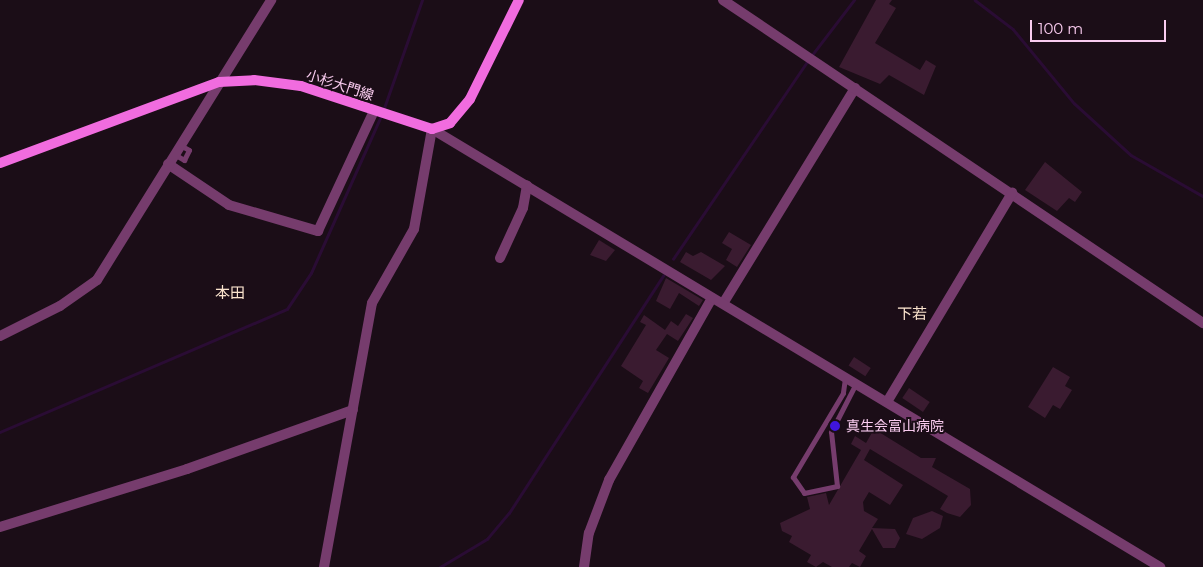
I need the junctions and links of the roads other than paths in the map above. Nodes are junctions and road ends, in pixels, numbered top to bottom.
1 (271, 0) edge
2 (519, 0) edge
3 (723, 0) edge
4 (219, 82) junction
5 (855, 88) junction
6 (374, 111) junction
7 (432, 129) junction
8 (0, 163) edge
9 (168, 164) junction
10 (527, 185) junction
11 (1012, 193) junction
12 (500, 258) dead end
13 (712, 298) junction
14 (724, 302) junction
15 (1203, 323) edge
16 (0, 336) edge
17 (844, 378) junction
18 (855, 385) junction
19 (887, 402) junction
20 (353, 410) junction
21 (0, 528) edge
22 (324, 567) edge
23 (584, 567) edge
24 (1160, 567) edge

1 - 4 street
2 - 7 main road
3 - 5 street
4 - 6 main road, 小杉大門線
4 - 8 main road, 小杉大門線
4 - 9 street
5 - 11 street
5 - 14 street
6 - 7 main road, 小杉大門線
6 - 9 street
7 - 10 street
7 - 20 street
9 - 16 street
10 - 12 street
10 - 13 street
11 - 15 street
11 - 19 street
13 - 14 street
13 - 23 street
14 - 17 street
17 - 18 street
17 - 18 lane
18 - 19 street
19 - 24 street
20 - 21 street
20 - 22 street

